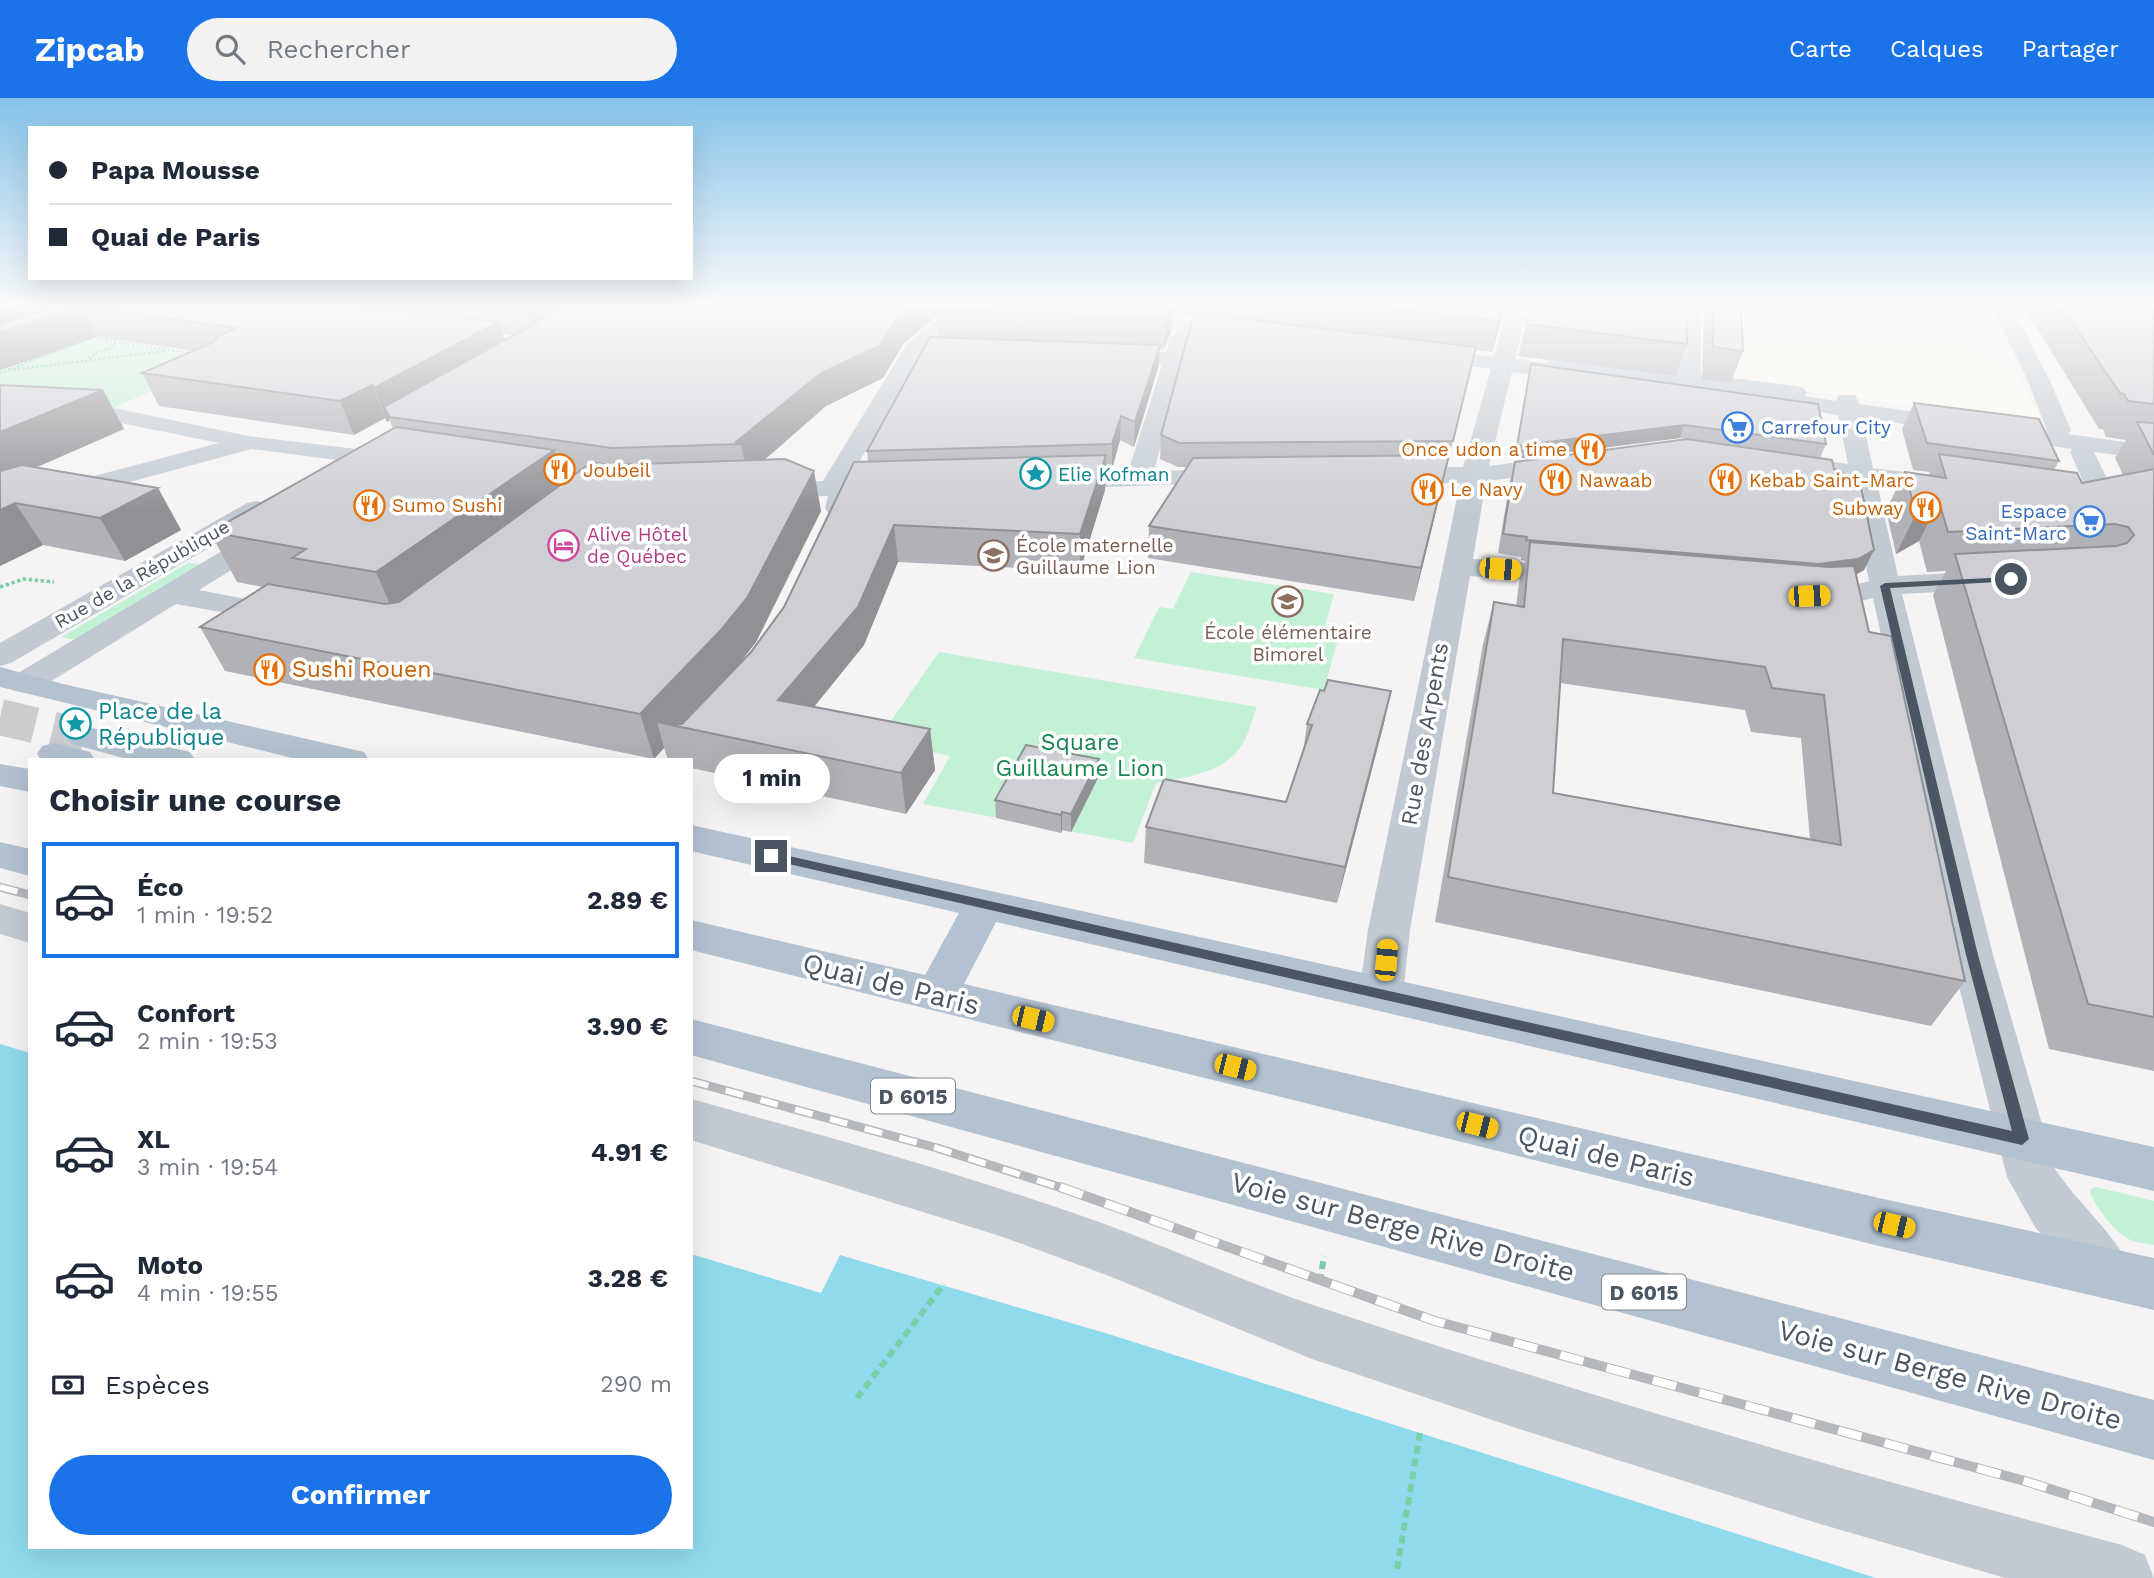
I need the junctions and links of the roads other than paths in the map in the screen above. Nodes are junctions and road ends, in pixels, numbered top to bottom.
1 (898, 374) edge
2 (1169, 374) edge
3 (1501, 374) edge
4 (1602, 374) edge
5 (1642, 374) edge
6 (1690, 374) edge
7 (2036, 374) edge
8 (1690, 379) junction
9 (150, 399) edge
10 (1848, 405) junction
11 (244, 445) junction
12 (2086, 448) junction
13 (2154, 453) edge
14 (1759, 459) edge
15 (1588, 461) edge
16 (422, 464) edge
17 (356, 468) junction
18 (1861, 474) junction
19 (315, 475) edge
20 (1474, 475) junction
21 (1362, 476) edge
22 (1251, 477) edge
23 (1139, 478) junction
24 (1026, 482) edge
25 (914, 486) edge
26 (839, 488) junction
27 (744, 491) edge
28 (1981, 491) edge
29 (2032, 498) edge
30 (0, 509) edge
31 (827, 531) edge
32 (1458, 566) junction
33 (1607, 578) edge
34 (2025, 579) edge
35 (1885, 586) junction
36 (172, 594) junction
37 (1830, 595) edge
38 (312, 620) edge
39 (0, 656) edge
40 (8, 686) edge
41 (72, 750) tunnel mouth
42 (156, 758) edge
43 (342, 758) edge
44 (0, 775) edge
45 (28, 781) edge
46 (693, 838) edge
47 (0, 855) edge
48 (28, 862) edge
49 (693, 864) edge
50 (824, 869) junction
51 (985, 904) junction
52 (0, 919) edge
53 (28, 927) edge
54 (693, 935) edge
55 (1381, 994) junction
56 (936, 995) junction
57 (693, 1038) edge
58 (693, 1120) edge
59 (2022, 1139) junction
60 (2154, 1169) edge
61 (2130, 1279) edge
62 (2154, 1430) edge
63 (2122, 1578) edge

1 - 26 street
2 - 23 street
3 - 20 street, Rue des Arpents
4 - 10 street
5 - 8 street
6 - 8 street
7 - 10 street
8 - 10 street
9 - 11 street
10 - 12 street
10 - 18 street
11 - 17 street
11 - 30 street
12 - 13 street
12 - 29 street
14 - 18 street
15 - 20 street
16 - 17 street
17 - 19 street
18 - 28 street
18 - 35 street
20 - 21 street
20 - 32 street, Rue des Arpents
22 - 23 street
23 - 24 street
25 - 26 street
26 - 27 street
26 - 31 street
32 - 33 street
32 - 55 street, Rue des Arpents
34 - 35 street
35 - 37 street
35 - 59 street
36 - 38 street
36 - 39 street, Rue de la République
36 - 40 street
40 - 43 main road
41 - 42 main road
44 - 45 main road
46 - 50 main road
47 - 48 main road
49 - 50 main road
50 - 51 main road
51 - 55 main road
51 - 56 main road
52 - 53 street
54 - 56 main road, Quai de Paris
55 - 59 main road
56 - 61 main road, Quai de Paris
57 - 62 main road, Voie sur Berge Rive Droite / D 6015
58 - 63 street
59 - 60 main road
59 - 61 street

